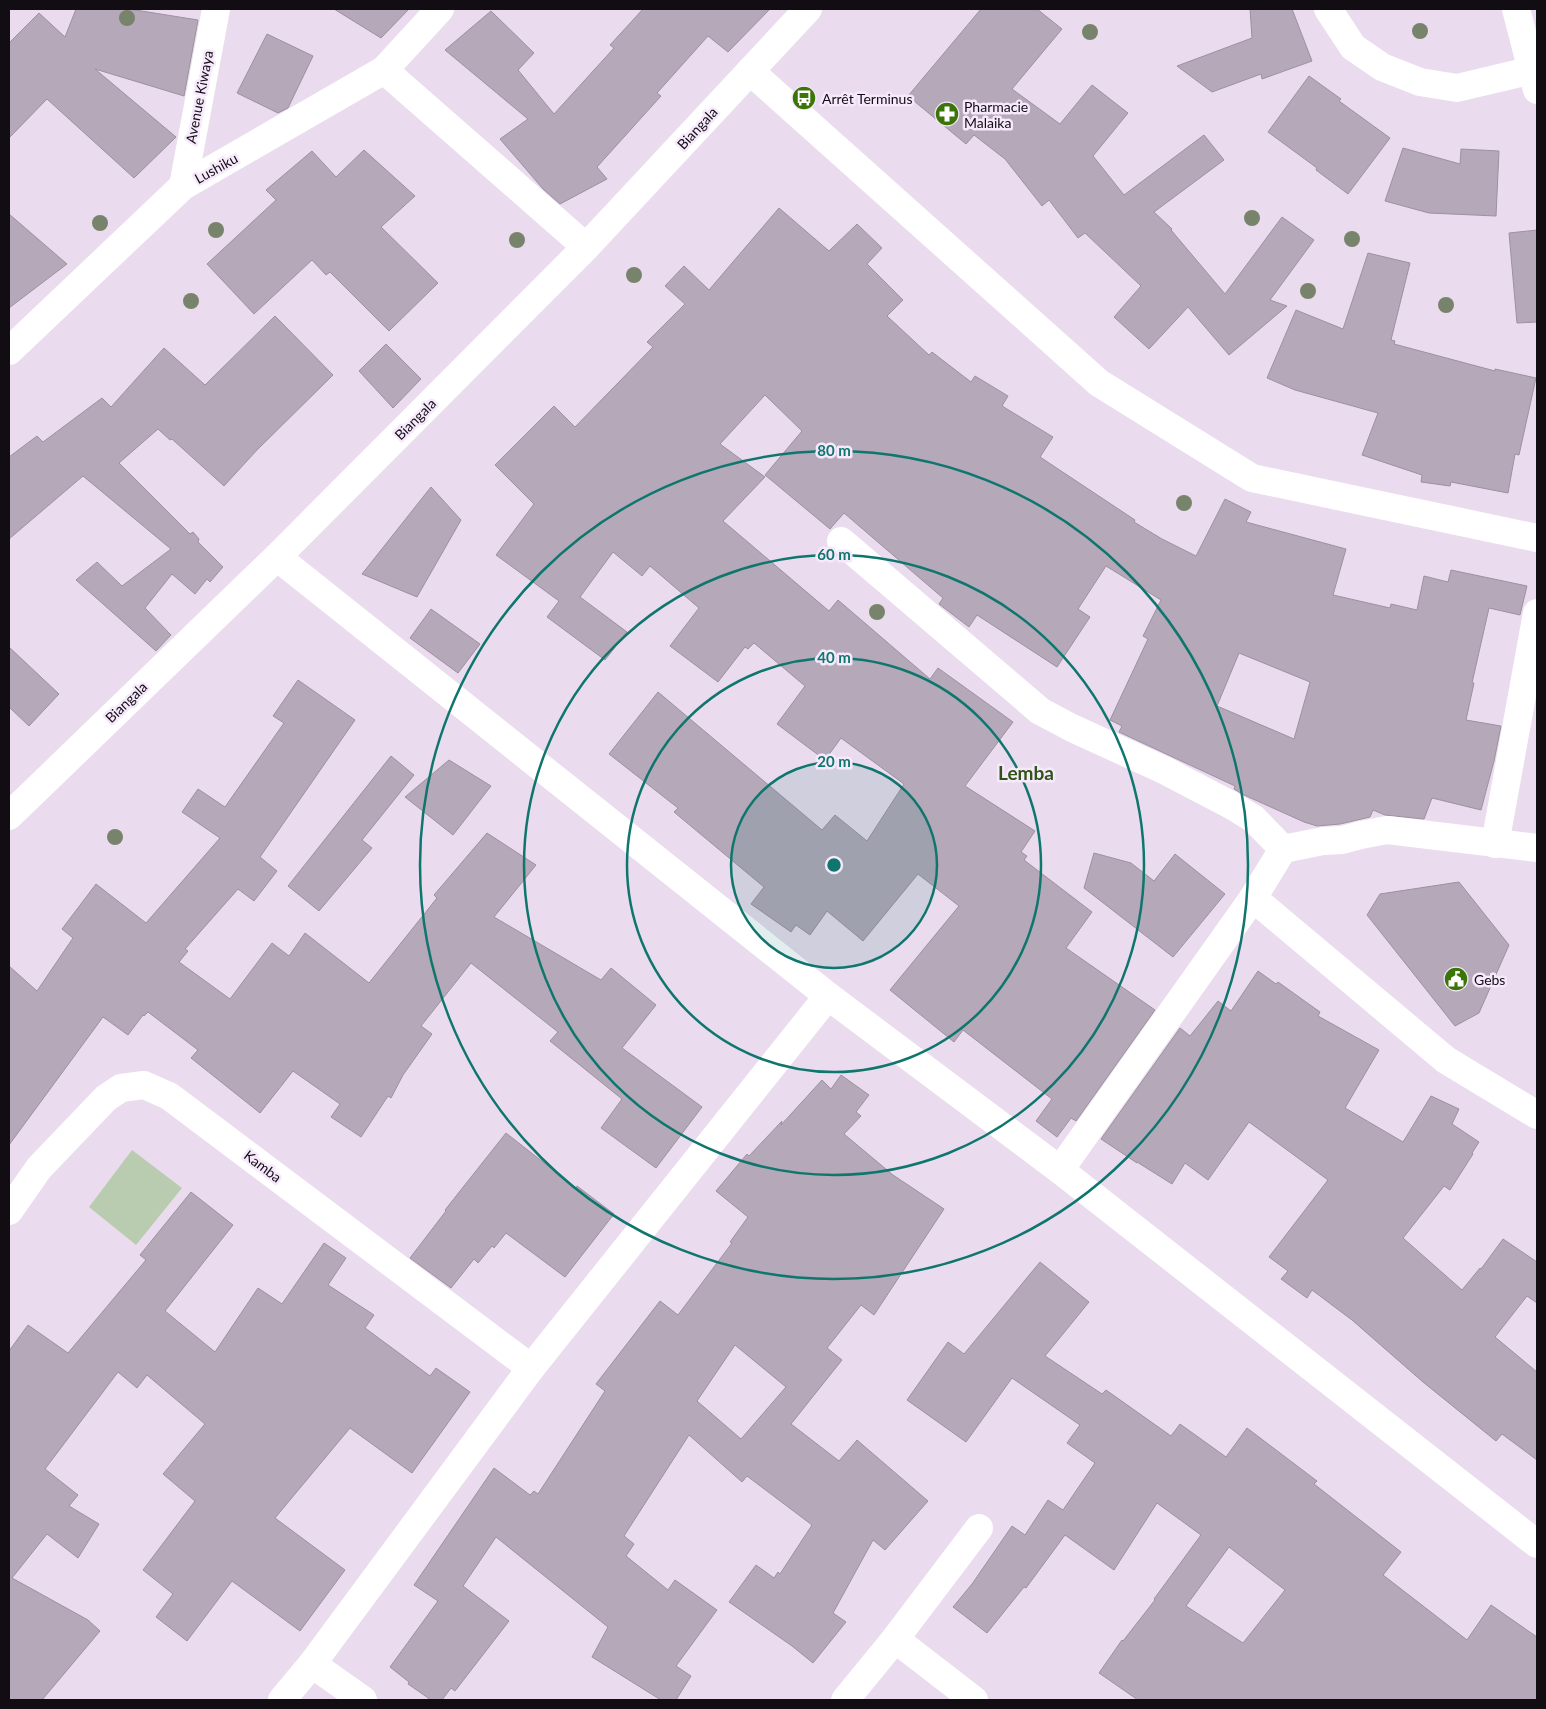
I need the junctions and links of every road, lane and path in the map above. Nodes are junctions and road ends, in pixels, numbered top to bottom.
1 (216, 9) edge
2 (440, 9) edge
3 (808, 9) edge
4 (1328, 9) edge
5 (1516, 9) edge
6 (384, 70) junction
7 (750, 71) junction
8 (1535, 80) edge
9 (183, 186) junction
10 (586, 247) junction
11 (9, 351) edge
12 (1537, 538) edge
13 (841, 541) dead end
14 (276, 557) junction
15 (1537, 613) edge
16 (9, 816) edge
17 (1495, 844) junction
18 (1537, 848) edge
19 (1283, 849) junction
20 (1253, 898) junction
21 (828, 996) junction
22 (1537, 1115) edge
23 (1060, 1170) junction
24 (9, 1210) edge
25 (532, 1368) junction
26 (979, 1528) dead end
27 (1537, 1544) edge
28 (895, 1639) junction
29 (312, 1664) junction
30 (282, 1700) edge
31 (363, 1700) edge
32 (845, 1700) edge
33 (974, 1700) edge

1 - 9 street, Avenue Kiwaya
2 - 6 street, Lushiku
3 - 7 street, Biangala
4 - 8 street
5 - 8 street
6 - 9 street, Lushiku
6 - 10 street
7 - 10 street, Biangala
7 - 12 street
9 - 11 street, Lushiku
10 - 14 street, Biangala
13 - 19 street
14 - 16 street, Biangala
14 - 21 street
15 - 17 street
17 - 18 street
17 - 19 street
19 - 20 street
20 - 22 street
20 - 23 street
21 - 23 street
21 - 25 street
23 - 27 street
24 - 25 street, Kamba
25 - 29 street
26 - 28 street
28 - 32 street
28 - 33 street
29 - 30 street
29 - 31 street

